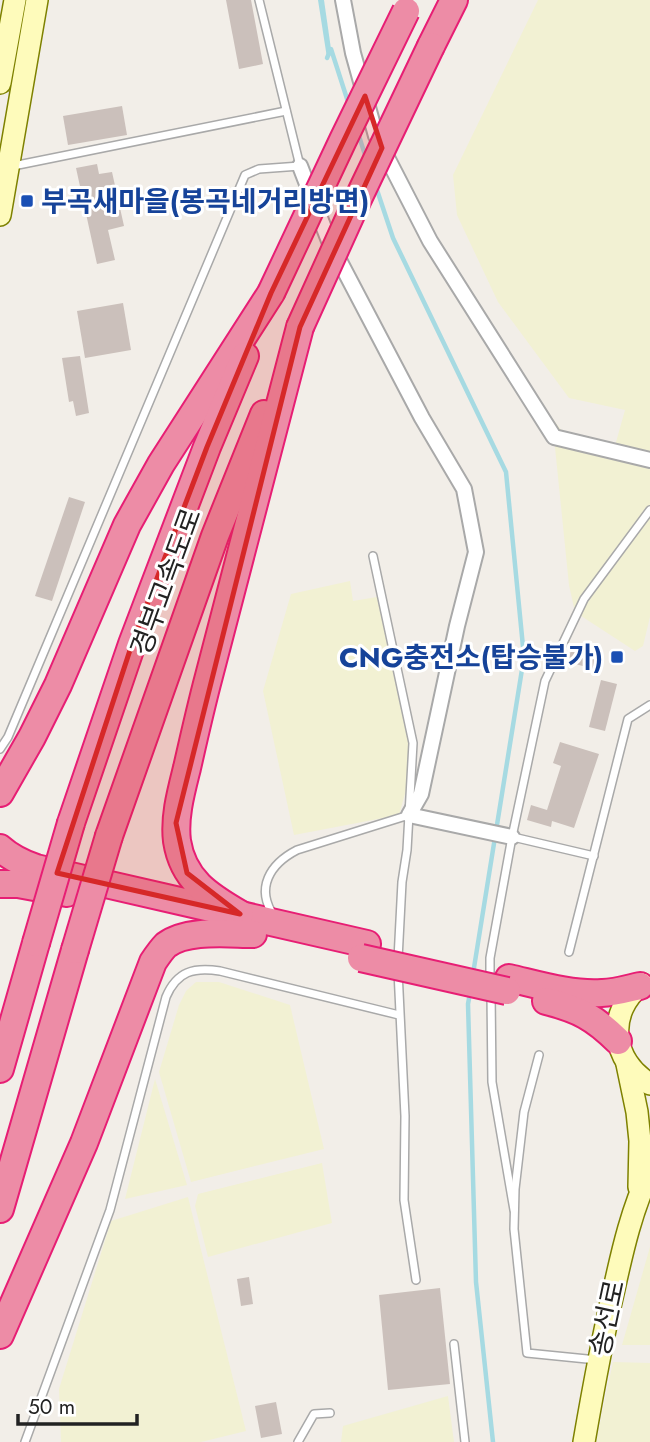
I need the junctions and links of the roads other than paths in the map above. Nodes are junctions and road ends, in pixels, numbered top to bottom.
1 (15, 0) edge
2 (37, 0) edge
3 (259, 0) edge
4 (343, 0) edge
5 (454, 0) edge
6 (409, 6) edge
7 (25, 69) junction
8 (1, 75) edge
9 (286, 111) junction
10 (300, 166) junction
11 (8, 167) junction
12 (0, 215) edge
13 (271, 293) junction
14 (300, 327) junction
15 (650, 460) edge
16 (650, 510) edge
17 (373, 556) dead end
18 (650, 705) edge
19 (0, 749) edge
20 (0, 793) edge
21 (409, 815) junction
22 (512, 837) junction
23 (593, 856) junction
24 (1, 860) edge
25 (279, 922) junction
26 (247, 924) junction
27 (364, 951) junction
28 (569, 953) dead end
29 (646, 979) edge
30 (508, 984) junction
31 (399, 1015) junction
32 (622, 1052) junction
33 (539, 1055) dead end
34 (0, 1069) edge
35 (650, 1084) edge
36 (650, 1171) edge
37 (638, 1196) junction
38 (0, 1209) edge
39 (514, 1210) junction
40 (416, 1280) dead end
41 (0, 1335) edge
42 (454, 1344) dead end
43 (598, 1361) junction
44 (330, 1413) dead end
45 (25, 1442) edge
46 (298, 1442) edge
47 (465, 1442) edge
48 (584, 1442) edge

1 - 8 street
2 - 7 street
3 - 9 lane
4 - 15 street
5 - 14 highway, 경부고속도로, bridge
6 - 13 highway, 경부고속도로, bridge
7 - 8 street
7 - 11 street
9 - 10 lane
9 - 11 lane
10 - 19 lane
10 - 21 street
11 - 12 street
13 - 20 highway
13 - 34 highway, 경부고속도로, bridge
14 - 26 highway
14 - 38 highway, 경부고속도로, bridge
16 - 22 lane
17 - 21 lane
18 - 23 lane
21 - 22 street
21 - 25 lane
21 - 31 lane
22 - 23 lane
22 - 39 lane
23 - 28 lane
24 - 26 highway
24 - 26 highway
25 - 26 highway
25 - 27 highway
26 - 27 highway
26 - 41 highway
27 - 30 highway, bridge
29 - 30 highway
29 - 32 street
30 - 32 highway
31 - 40 lane
31 - 45 lane
32 - 35 street
32 - 37 street
33 - 39 lane
36 - 37 street
37 - 43 street, 송선로
39 - 43 lane
42 - 47 lane
43 - 48 street, 송선로
44 - 46 lane

